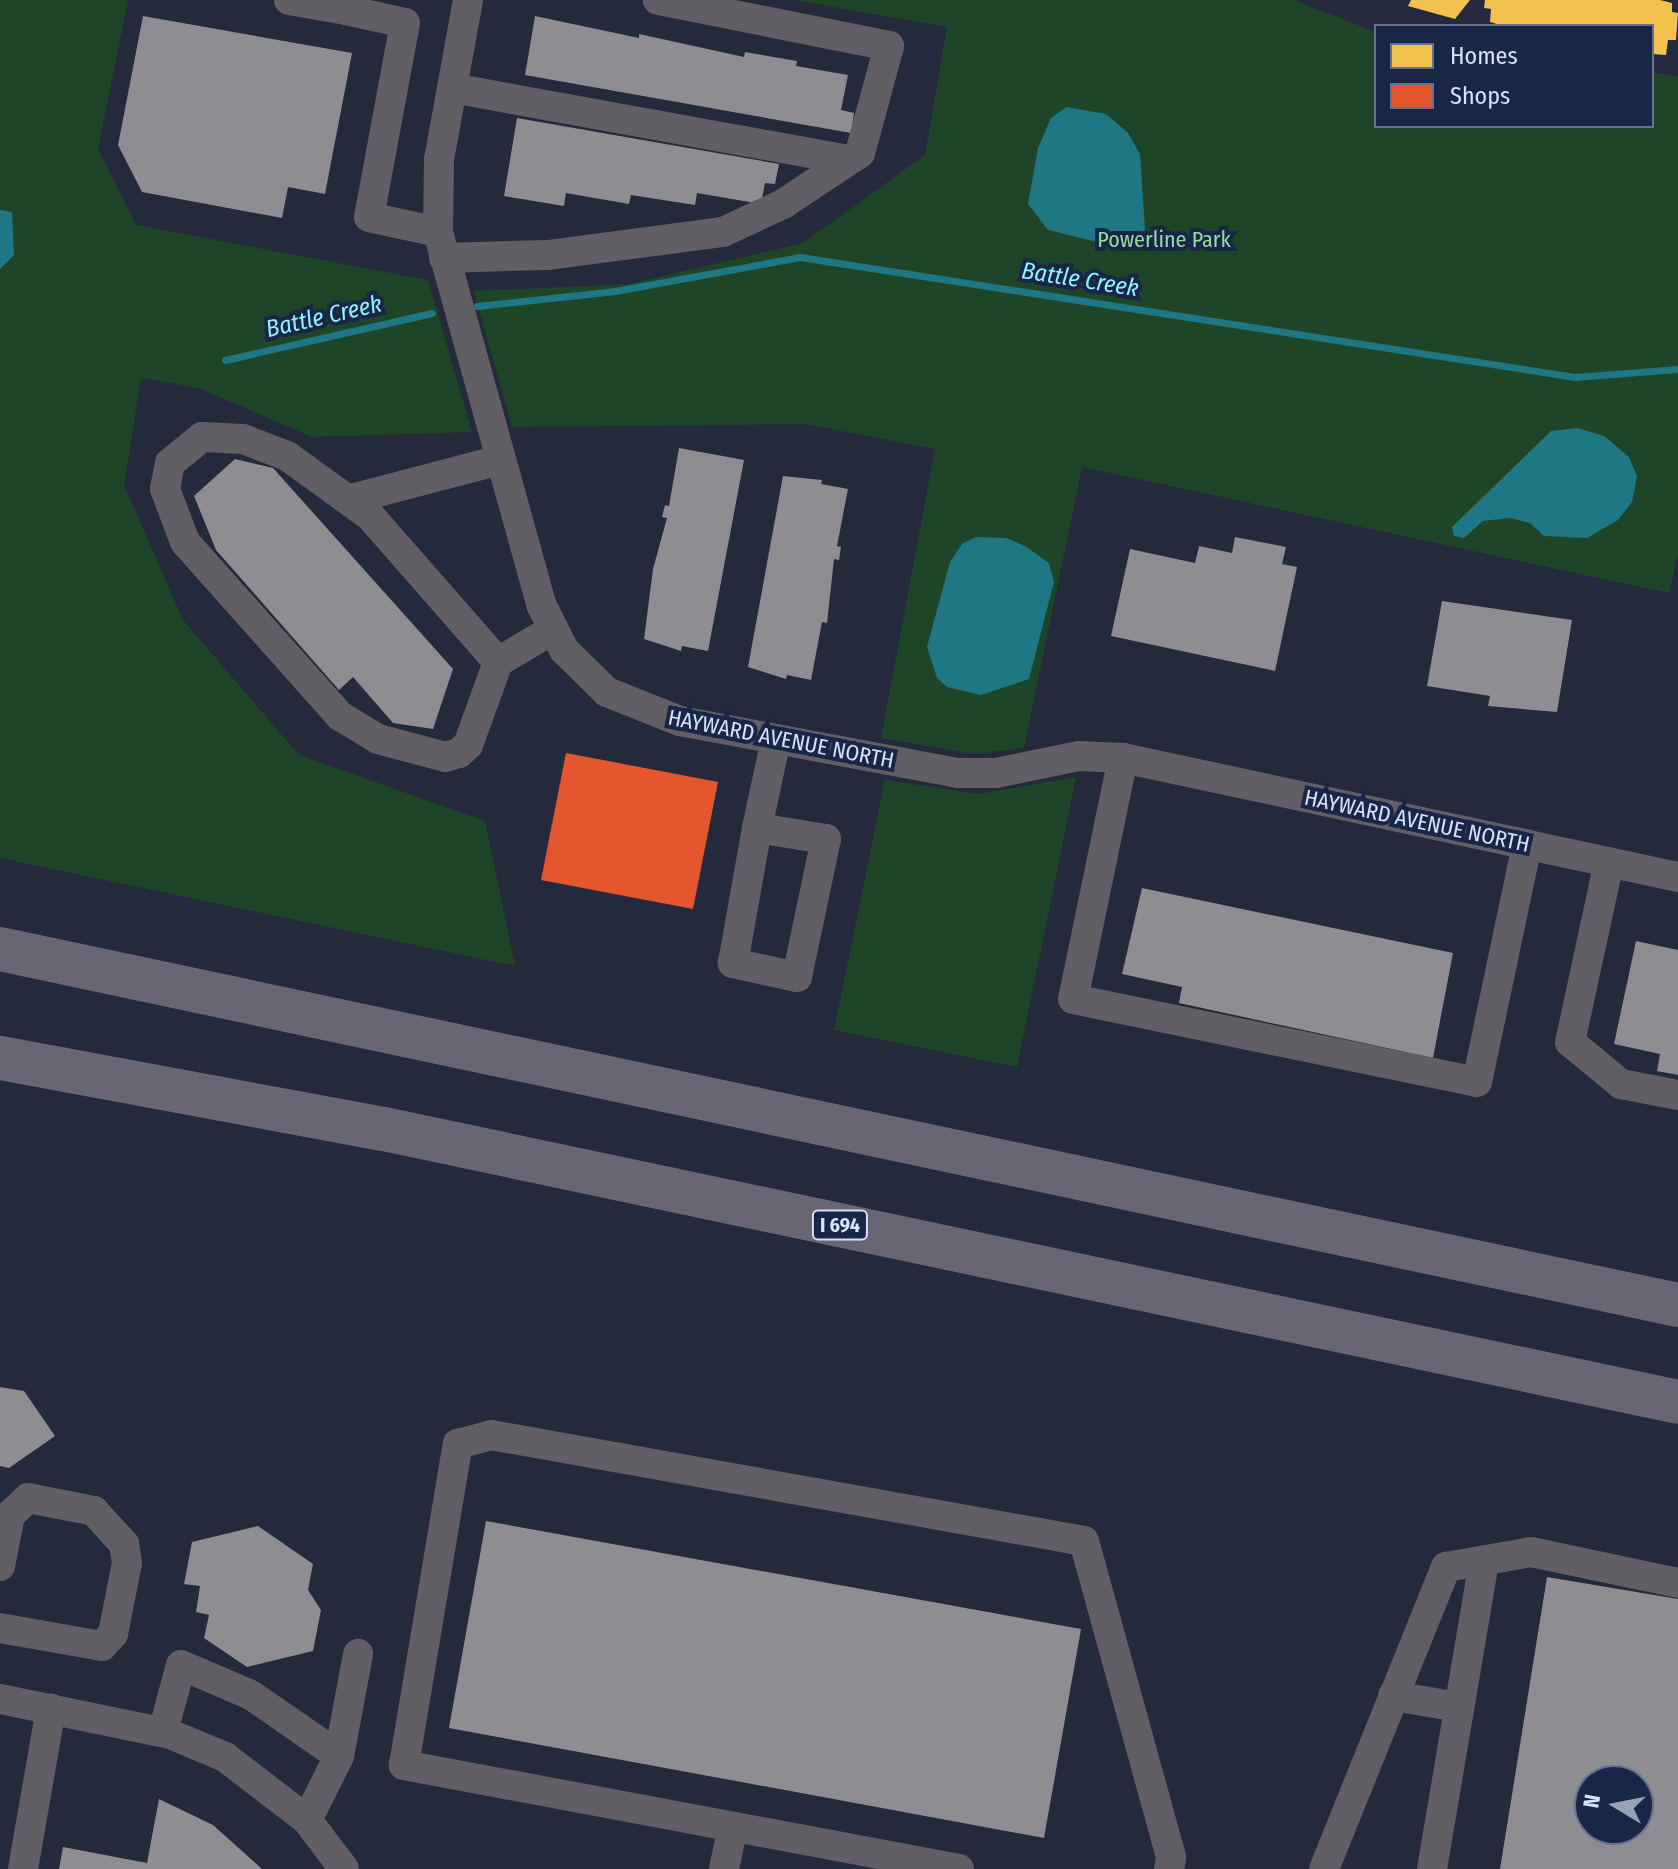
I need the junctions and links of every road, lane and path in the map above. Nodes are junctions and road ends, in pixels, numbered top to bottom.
1 (289, 0) edge
2 (468, 0) edge
3 (658, 0) edge
4 (347, 5) edge
5 (452, 88) junction
6 (848, 160) junction
7 (441, 245) junction
8 (500, 460) junction
9 (351, 499) junction
10 (552, 630) junction
11 (498, 662) junction
12 (776, 739) junction
13 (1123, 758) junction
14 (757, 828) junction
15 (1527, 844) junction
16 (1609, 862) junction
17 (1678, 877) edge
18 (0, 942) edge
19 (0, 949) edge
20 (79, 964) junction
21 (0, 1058) edge
22 (1678, 1095) edge
23 (1678, 1305) edge
24 (1678, 1402) edge
25 (1484, 1560) junction
26 (0, 1566) edge
27 (1678, 1583) edge
28 (0, 1628) edge
29 (358, 1654) dead end
30 (1393, 1696) junction
31 (0, 1699) edge
32 (1459, 1707) junction
33 (51, 1708) junction
34 (163, 1732) junction
35 (339, 1756) junction
36 (307, 1820) junction
37 (733, 1827) junction
38 (23, 1869) edge
39 (344, 1869) edge
40 (724, 1869) edge
41 (959, 1869) edge
42 (1169, 1869) edge
43 (1324, 1869) edge
44 (1432, 1869) edge

1 - 4 street
2 - 5 street, HAYWARD AVENUE NORTH
3 - 6 street
4 - 7 street
5 - 6 street
5 - 7 street, HAYWARD AVENUE NORTH
6 - 7 street
7 - 8 street, HAYWARD AVENUE NORTH
8 - 9 street
8 - 10 street, HAYWARD AVENUE NORTH
9 - 11 street
9 - 11 street
10 - 11 street
10 - 12 street, HAYWARD AVENUE NORTH
12 - 13 street, HAYWARD AVENUE NORTH
12 - 14 street
13 - 15 street, HAYWARD AVENUE NORTH
13 - 15 street
14 - 14 street
15 - 16 street, HAYWARD AVENUE NORTH
16 - 17 street, HAYWARD AVENUE NORTH
16 - 22 street
18 - 20 highway
19 - 20 highway
20 - 23 highway
21 - 24 highway, I 694
25 - 27 street
25 - 30 street
25 - 32 street
26 - 28 street
29 - 35 street
30 - 32 street
30 - 43 street
31 - 33 street
32 - 44 street
33 - 34 street
33 - 38 street
34 - 35 street
34 - 36 street
35 - 36 street
36 - 39 street
37 - 40 street
37 - 41 street
37 - 42 street

